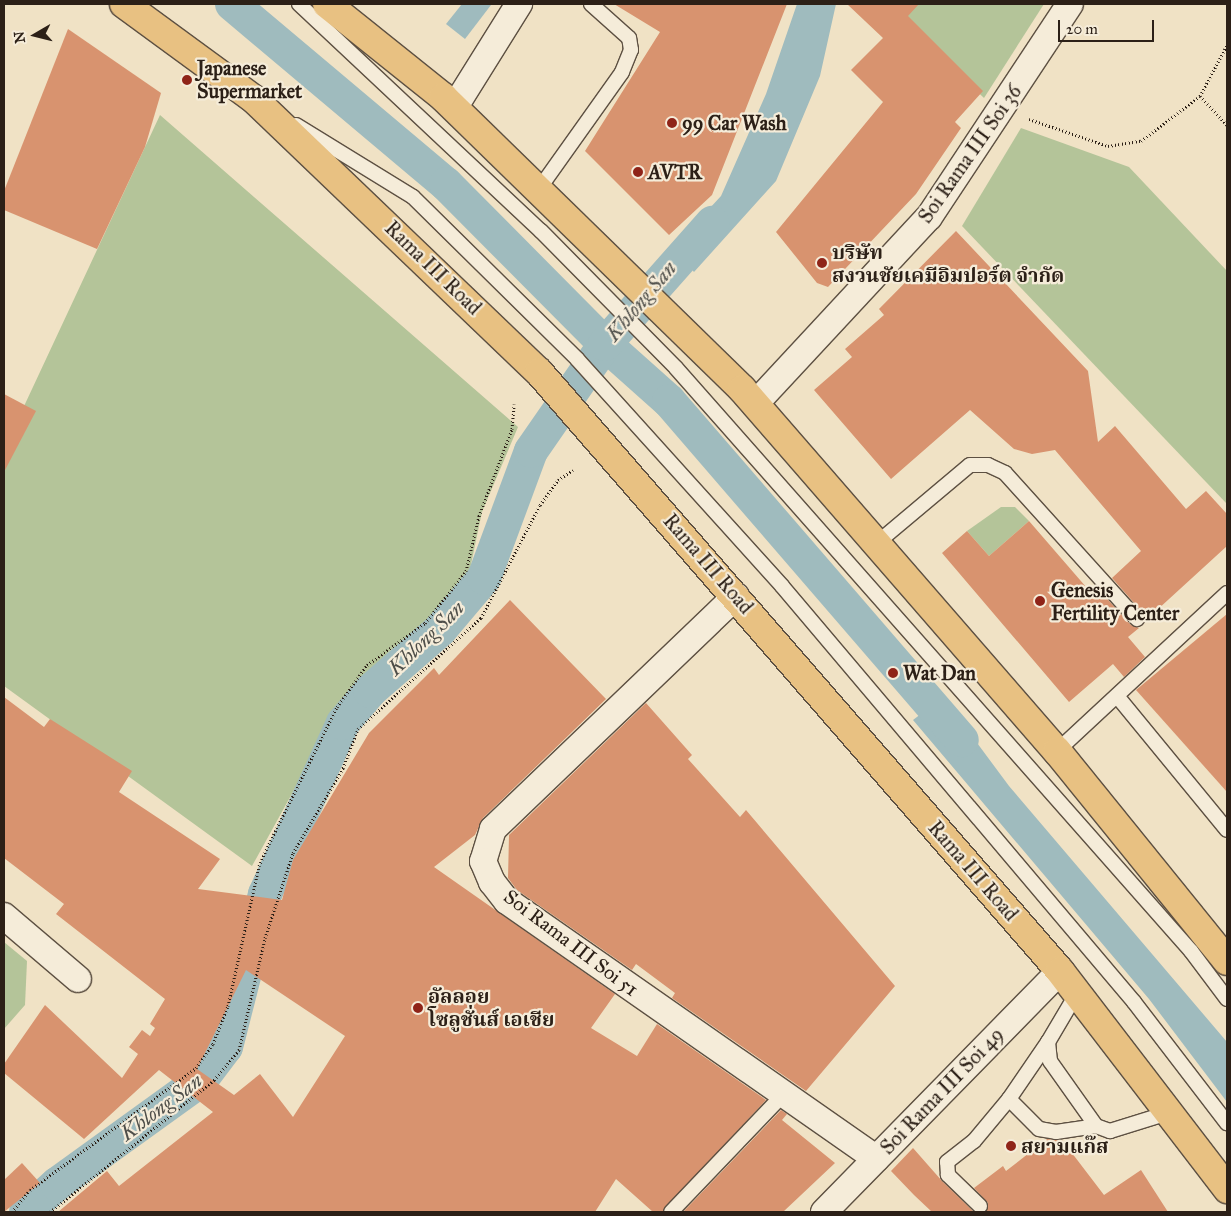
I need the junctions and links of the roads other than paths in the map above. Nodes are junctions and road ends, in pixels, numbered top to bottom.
1 (124, 4) edge
2 (299, 4) edge
3 (327, 4) edge
4 (519, 4) edge
5 (591, 4) edge
6 (1070, 4) edge
7 (255, 100) junction
8 (454, 108) junction
9 (539, 190) junction
10 (755, 404) junction
11 (877, 543) junction
12 (1227, 594) edge
13 (736, 596) junction
14 (1137, 619) dead end
15 (1117, 696) junction
16 (1057, 751) junction
17 (1227, 830) edge
18 (4, 916) edge
19 (1227, 961) edge
20 (1060, 971) junction
21 (78, 979) dead end
22 (1077, 992) junction
23 (1227, 999) edge
24 (1048, 1042) junction
25 (782, 1096) junction
26 (1009, 1099) junction
27 (1171, 1112) junction
28 (1227, 1123) edge
29 (1096, 1126) junction
30 (876, 1158) junction
31 (1227, 1189) edge
32 (980, 1206) dead end
33 (671, 1212) edge
34 (824, 1212) edge

1 - 7 main road, Rama III Road
2 - 23 lane
3 - 8 main road
4 - 8 street
5 - 9 lane
6 - 10 street, Soi Rama III Soi 36
7 - 13 main road, Rama III Road
7 - 28 lane
8 - 9 main road
9 - 10 main road
10 - 11 main road
11 - 14 lane
11 - 16 main road
12 - 15 lane
13 - 20 main road, Rama III Road
13 - 25 street, Soi Rama III Soi 51
15 - 16 lane
15 - 17 lane
16 - 19 main road
18 - 21 street
20 - 22 main road, Rama III Road
20 - 30 street, Soi Rama III Soi 49
22 - 24 lane
22 - 27 main road, Rama III Road
24 - 26 lane
24 - 29 lane
25 - 30 street, Soi Rama III Soi 51
25 - 33 lane
26 - 29 lane
26 - 32 lane
27 - 29 lane
27 - 31 main road, Rama III Road
30 - 34 street, Soi Rama III Soi 49

